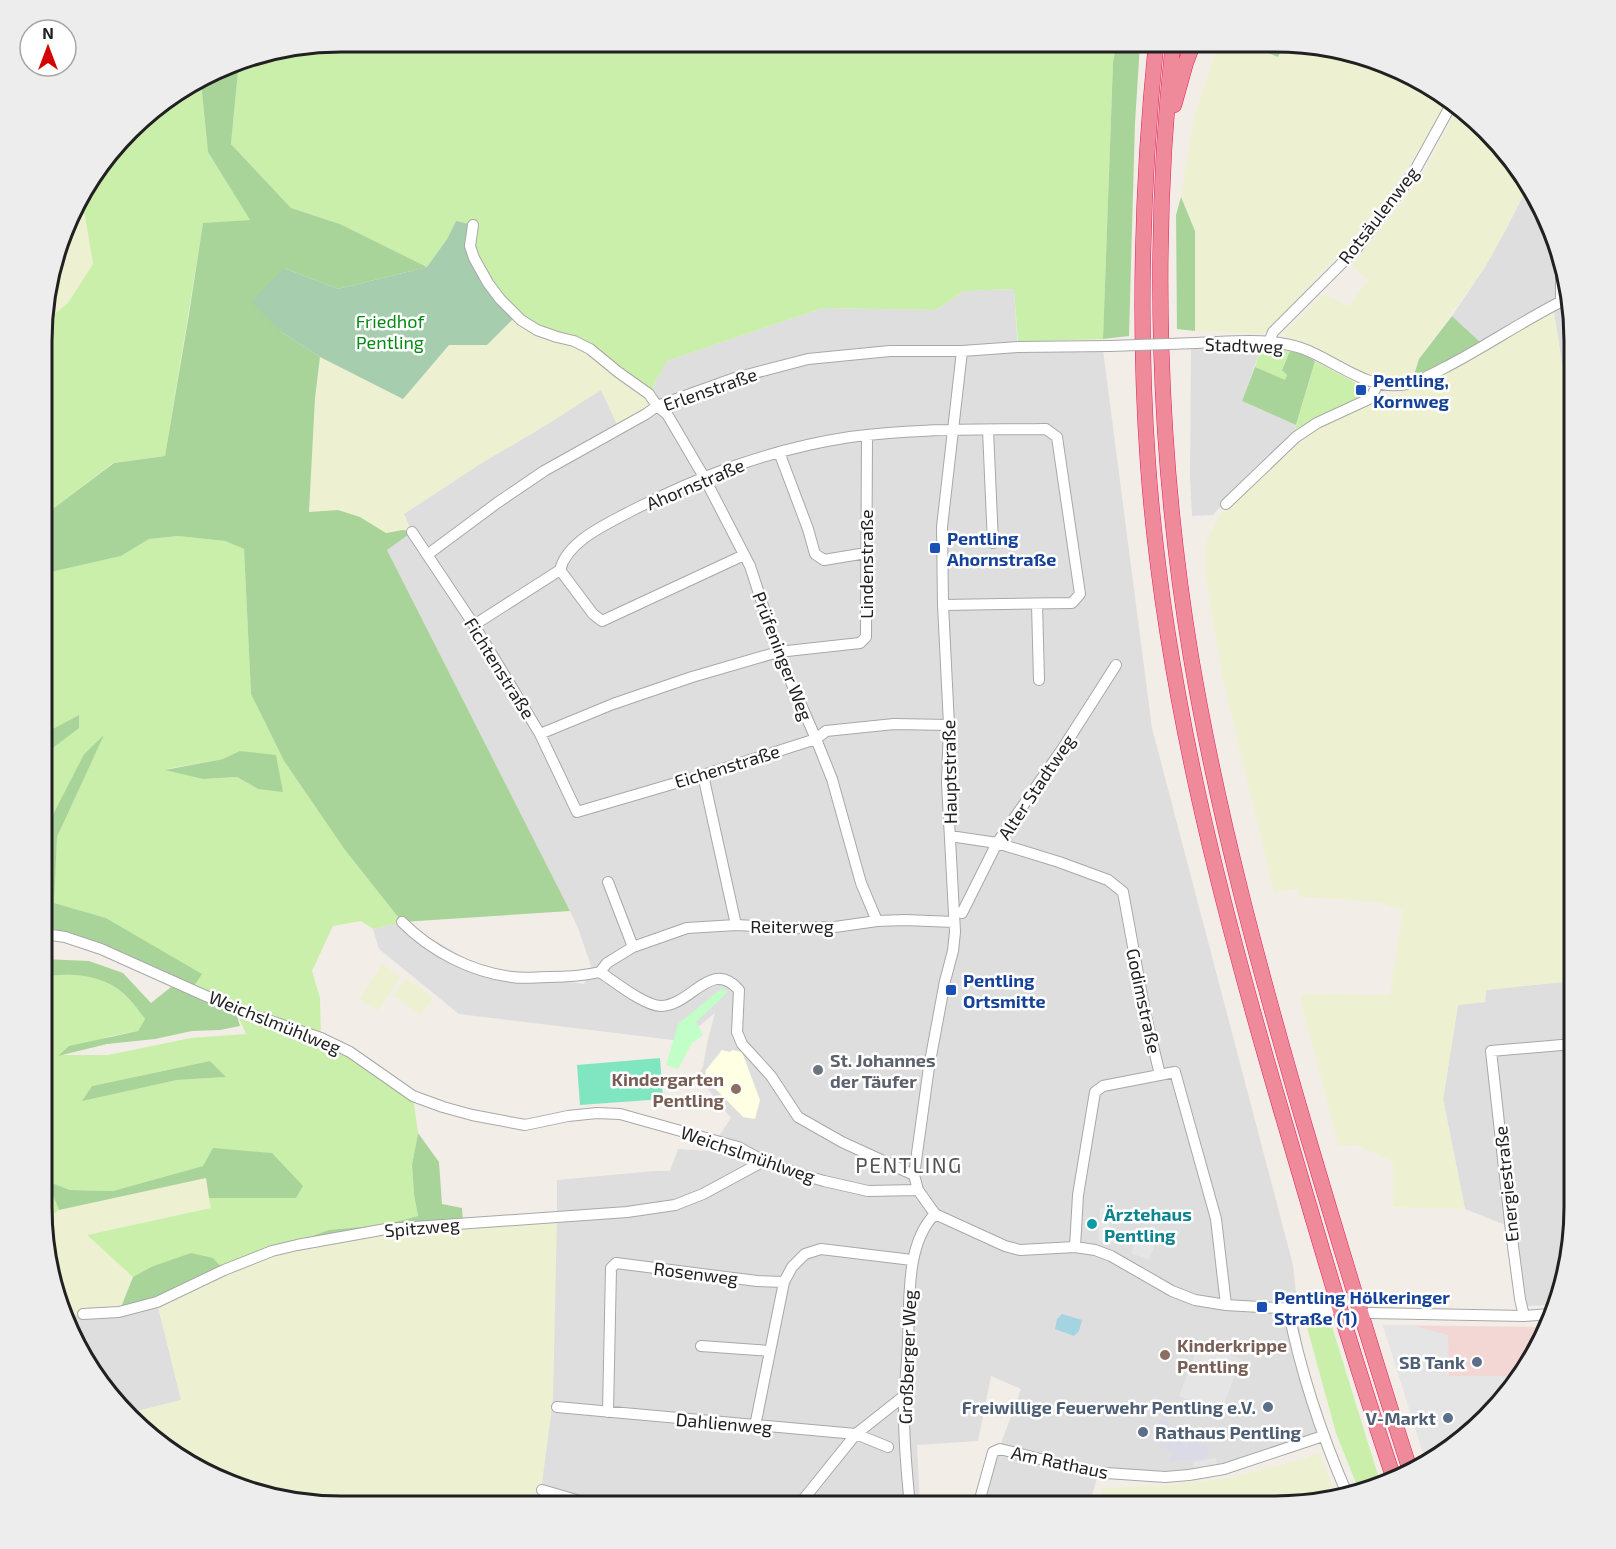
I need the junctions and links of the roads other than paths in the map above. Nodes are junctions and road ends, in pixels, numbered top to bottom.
1 (1155, 52) edge
2 (1172, 52) edge
3 (1190, 52) edge
4 (1448, 110) edge
5 (1163, 152) junction
6 (473, 225) dead end
7 (1561, 302) edge
8 (1269, 342) junction
9 (962, 351) junction
10 (1378, 383) junction
11 (657, 406) junction
12 (954, 429) junction
13 (988, 430) junction
14 (867, 435) junction
15 (779, 452) junction
16 (704, 477) junction
17 (1226, 504) dead end
18 (412, 532) dead end
19 (993, 543) dead end
20 (866, 553) junction
21 (427, 555) junction
22 (744, 555) junction
23 (560, 570) junction
24 (1037, 604) junction
25 (943, 605) junction
26 (474, 625) junction
27 (778, 652) junction
28 (1116, 665) dead end
29 (1039, 680) dead end
30 (949, 725) junction
31 (540, 734) junction
32 (816, 739) junction
33 (703, 775) junction
34 (578, 812) joint
35 (950, 836) junction
36 (997, 843) junction
37 (608, 882) dead end
38 (962, 913) dead end
39 (877, 921) junction
40 (402, 922) dead end
41 (954, 922) junction
42 (736, 925) junction
43 (52, 936) edge
44 (633, 947) junction
45 (600, 972) junction
46 (1564, 1045) edge
47 (1160, 1075) junction
48 (764, 1161) junction
49 (914, 1174) junction
50 (918, 1190) junction
51 (935, 1214) junction
52 (1076, 1247) junction
53 (912, 1260) junction
54 (784, 1282) junction
55 (1226, 1305) junction
56 (1288, 1308) junction
57 (1330, 1311) dead end
58 (1370, 1313) dead end
59 (83, 1314) dead end
60 (1543, 1315) edge
61 (1524, 1316) junction
62 (701, 1346) dead end
63 (770, 1352) junction
64 (904, 1396) junction
65 (557, 1407) dead end
66 (608, 1412) junction
67 (755, 1426) junction
68 (856, 1434) junction
69 (1323, 1436) junction
70 (888, 1447) dead end
71 (1408, 1464) edge
72 (1392, 1472) edge
73 (1345, 1488) edge
74 (542, 1490) dead end
75 (558, 1496) edge
76 (806, 1496) edge
77 (908, 1496) edge
78 (981, 1496) edge

1 - 72 highway
2 - 5 highway
3 - 5 highway
4 - 8 street, Rotsäulenweg
5 - 71 highway
6 - 11 street, Prüfeninger Weg
7 - 10 street, Stadtweg
8 - 9 street, Stadtweg, bridge
8 - 10 street, Stadtweg
9 - 11 street, Erlenstraße
9 - 12 street, Hauptstraße
10 - 17 street
11 - 16 street, Prüfeninger Weg
11 - 21 street, Erlenstraße
12 - 13 street, Ahornstraße
12 - 14 street, Ahornstraße
12 - 25 street, Hauptstraße
13 - 19 street
13 - 24 street, Ahornstraße
14 - 15 street, Ahornstraße
14 - 20 street, Lindenstraße
15 - 16 street, Ahornstraße
15 - 20 street
16 - 22 street, Prüfeninger Weg
16 - 23 street, Ahornstraße
18 - 21 street, Fichtenstraße
20 - 27 street, Lindenstraße
21 - 26 street, Fichtenstraße
22 - 23 street
22 - 27 street, Prüfeninger Weg
23 - 26 street, Ahornstraße
24 - 25 street, Ahornstraße
24 - 29 street
25 - 30 street, Hauptstraße
26 - 31 street, Fichtenstraße
27 - 31 street, Lindenstraße
27 - 32 street, Prüfeninger Weg
28 - 36 street, Alter Stadtweg
30 - 32 street, Eichenstraße
30 - 35 street, Hauptstraße
31 - 34 street, Fichtenstraße
32 - 33 street, Eichenstraße
32 - 39 street, Prüfeninger Weg
33 - 34 street, Eichenstraße
33 - 42 street
35 - 36 street, Godimstraße
35 - 41 street, Hauptstraße
36 - 38 street, Alter Stadtweg
36 - 47 street, Godimstraße
37 - 44 street
39 - 41 street, Reiterweg
39 - 42 street, Reiterweg
40 - 45 street
41 - 49 street, Hauptstraße
42 - 44 street, Reiterweg
43 - 48 street, Weichslmühlweg
44 - 45 street, Reiterweg
45 - 49 street
46 - 61 street, Energiestraße
47 - 52 street
47 - 55 street, Godimstraße
48 - 50 street, Weichslmühlweg
48 - 59 street, Spitzweg
49 - 50 street, Hauptstraße
50 - 51 street
51 - 52 street
51 - 53 street, Großberger Weg
52 - 55 street
53 - 54 street
53 - 64 street, Großberger Weg
54 - 63 street
54 - 66 street, Rosenweg
55 - 56 street
56 - 57 street
56 - 69 street
58 - 61 street
60 - 61 street
62 - 63 street
63 - 67 street
64 - 68 street
64 - 77 street, Großberger Weg
65 - 66 street, Dahlienweg
66 - 67 street, Dahlienweg
67 - 68 street, Dahlienweg
68 - 70 street, Dahlienweg
68 - 76 street
69 - 73 street
69 - 78 street, Am Rathaus
74 - 75 street

